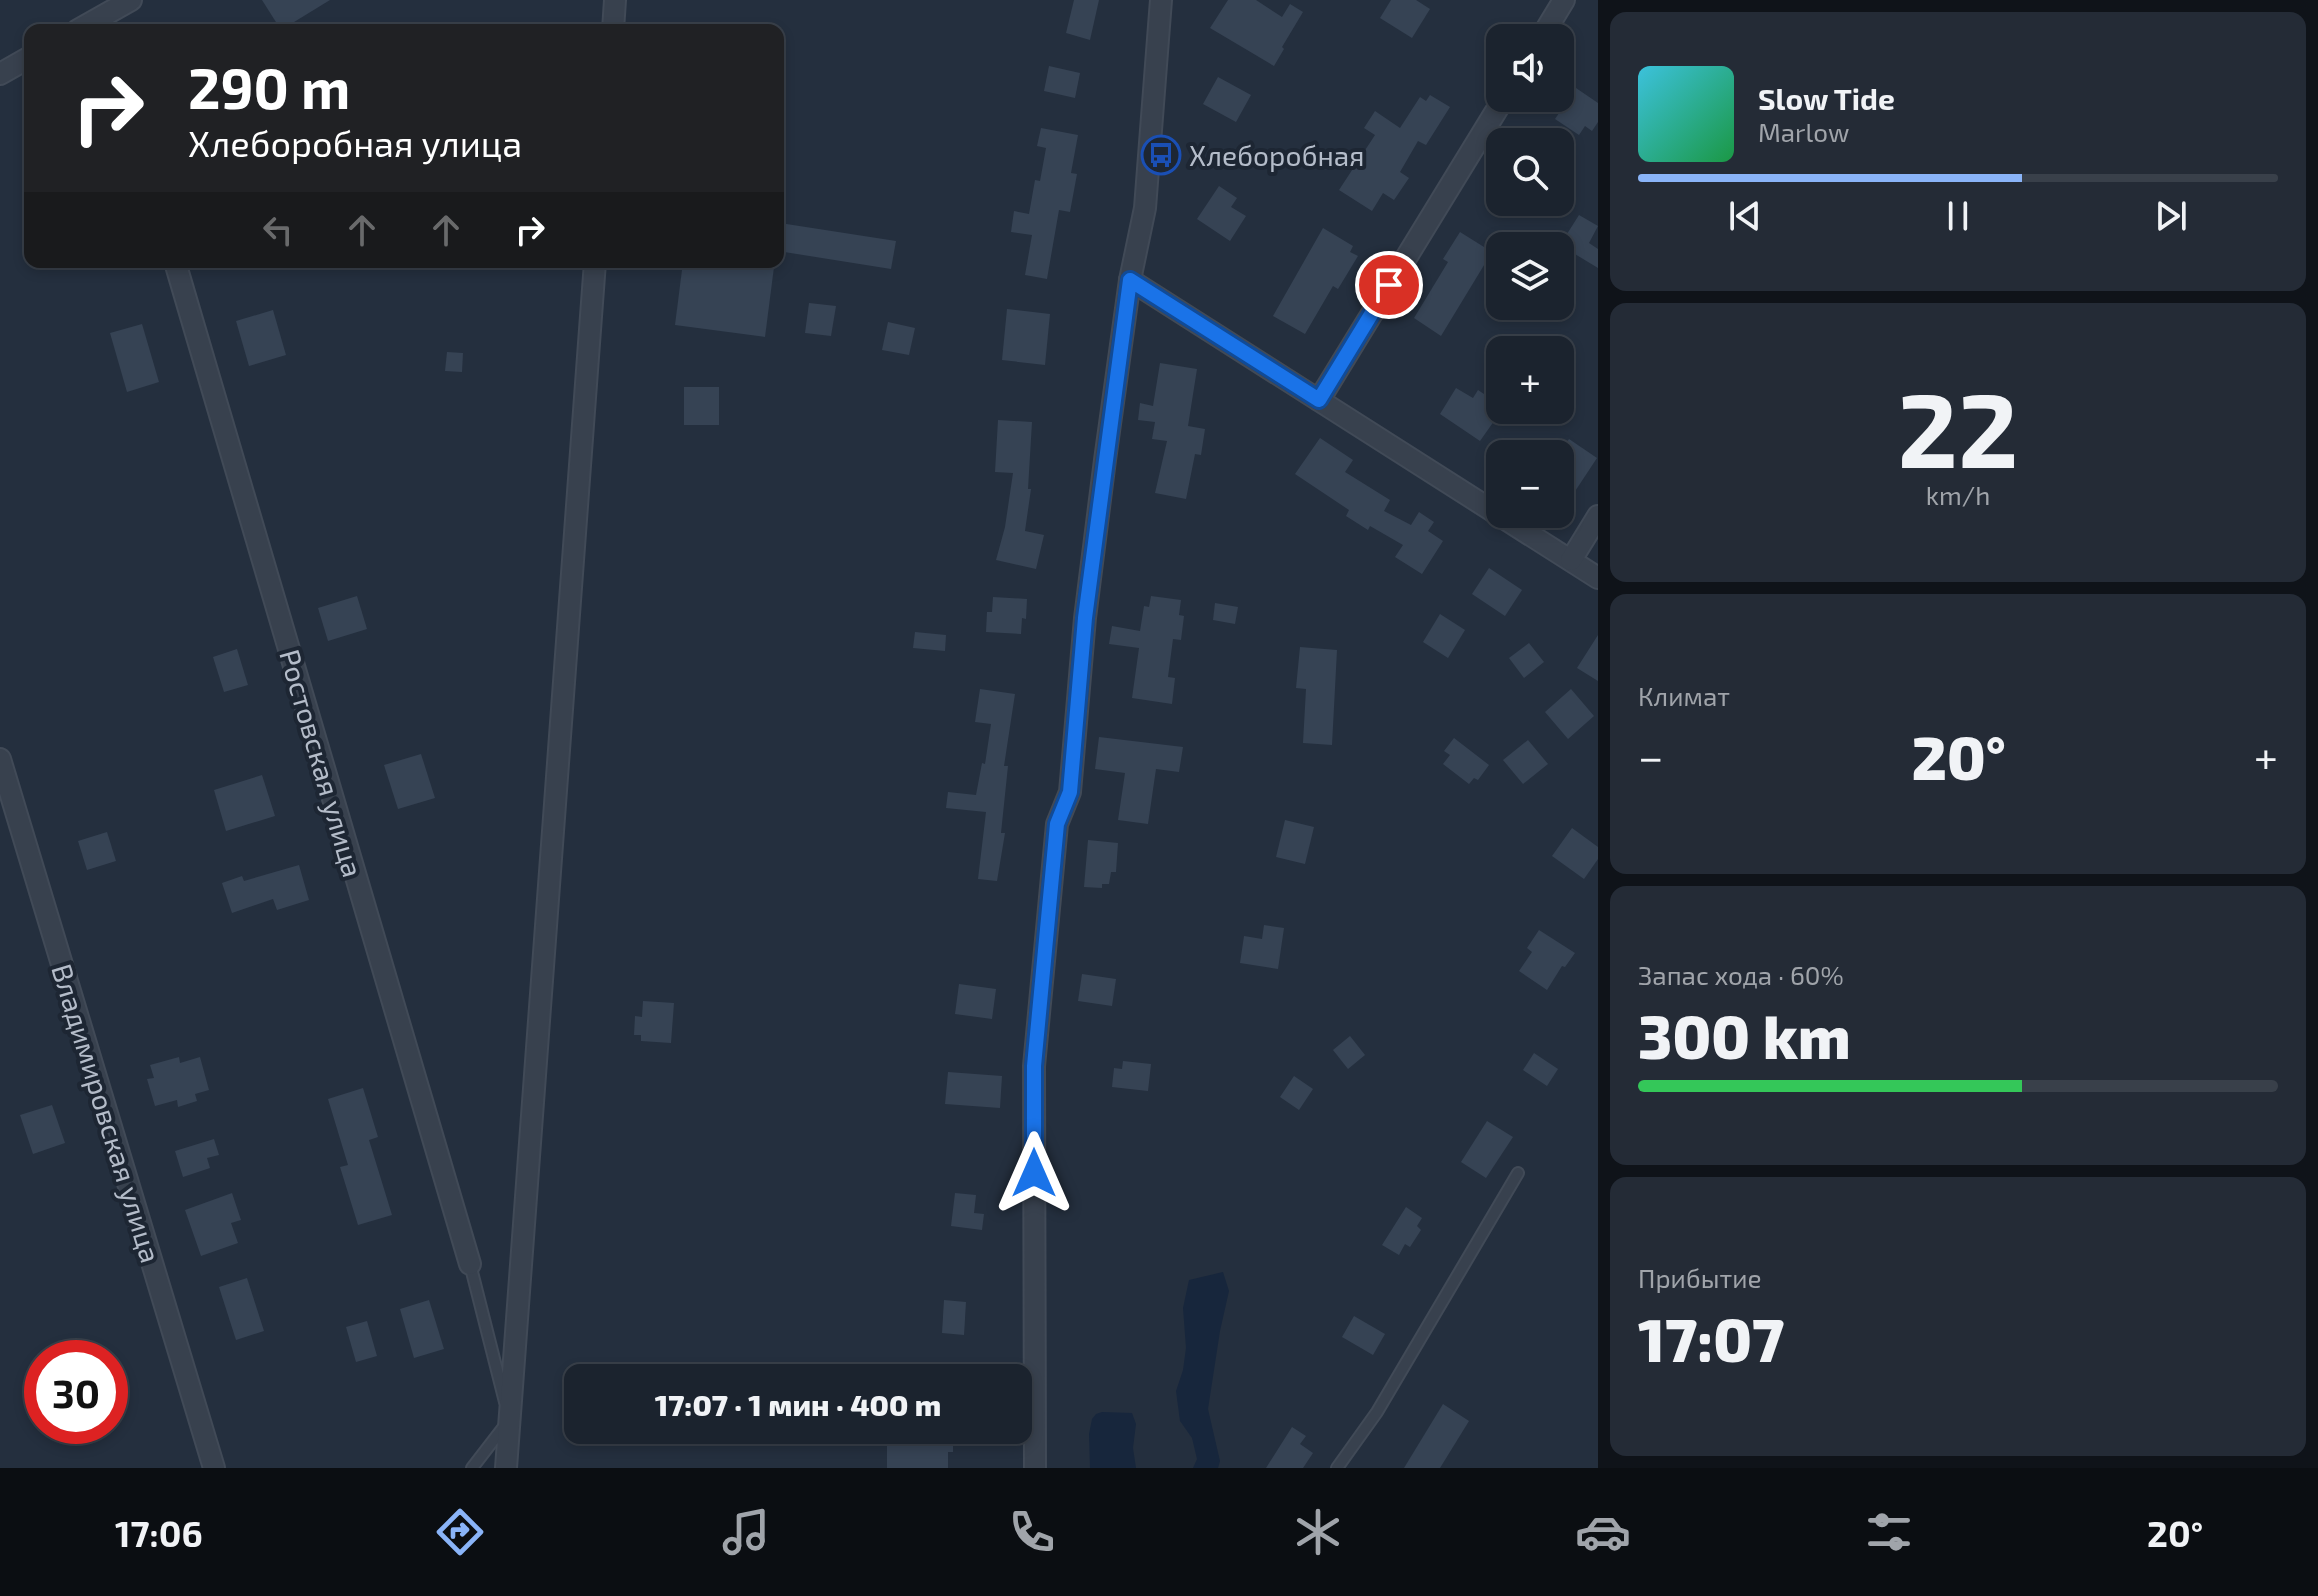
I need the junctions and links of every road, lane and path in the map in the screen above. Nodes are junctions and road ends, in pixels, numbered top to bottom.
1 (131, 0) edge
2 (615, 0) edge
3 (1161, 0) edge
4 (1564, 0) edge
5 (105, 23) edge
6 (613, 24) edge
7 (1549, 24) edge
8 (24, 60) edge
9 (0, 74) edge
10 (1495, 112) edge
11 (177, 268) edge
12 (595, 268) edge
13 (1130, 280) junction
14 (1319, 400) junction
15 (1598, 516) edge
16 (1571, 560) junction
17 (1598, 578) edge
18 (0, 759) edge
19 (1518, 1173) dead end
20 (470, 1264) joint
21 (510, 1418) junction
22 (214, 1468) edge
23 (472, 1468) edge
24 (506, 1468) edge
25 (1035, 1468) edge
26 (1337, 1468) edge

1 - 5 street
2 - 6 street
3 - 13 street
4 - 7 street
8 - 9 street
10 - 14 street
11 - 20 street, Ростовская улица
12 - 21 street
13 - 14 street
13 - 25 street
14 - 16 street
15 - 16 street
16 - 17 street
18 - 22 street, Владимировская улица
19 - 26 lane
20 - 21 lane
21 - 23 lane
21 - 24 street

